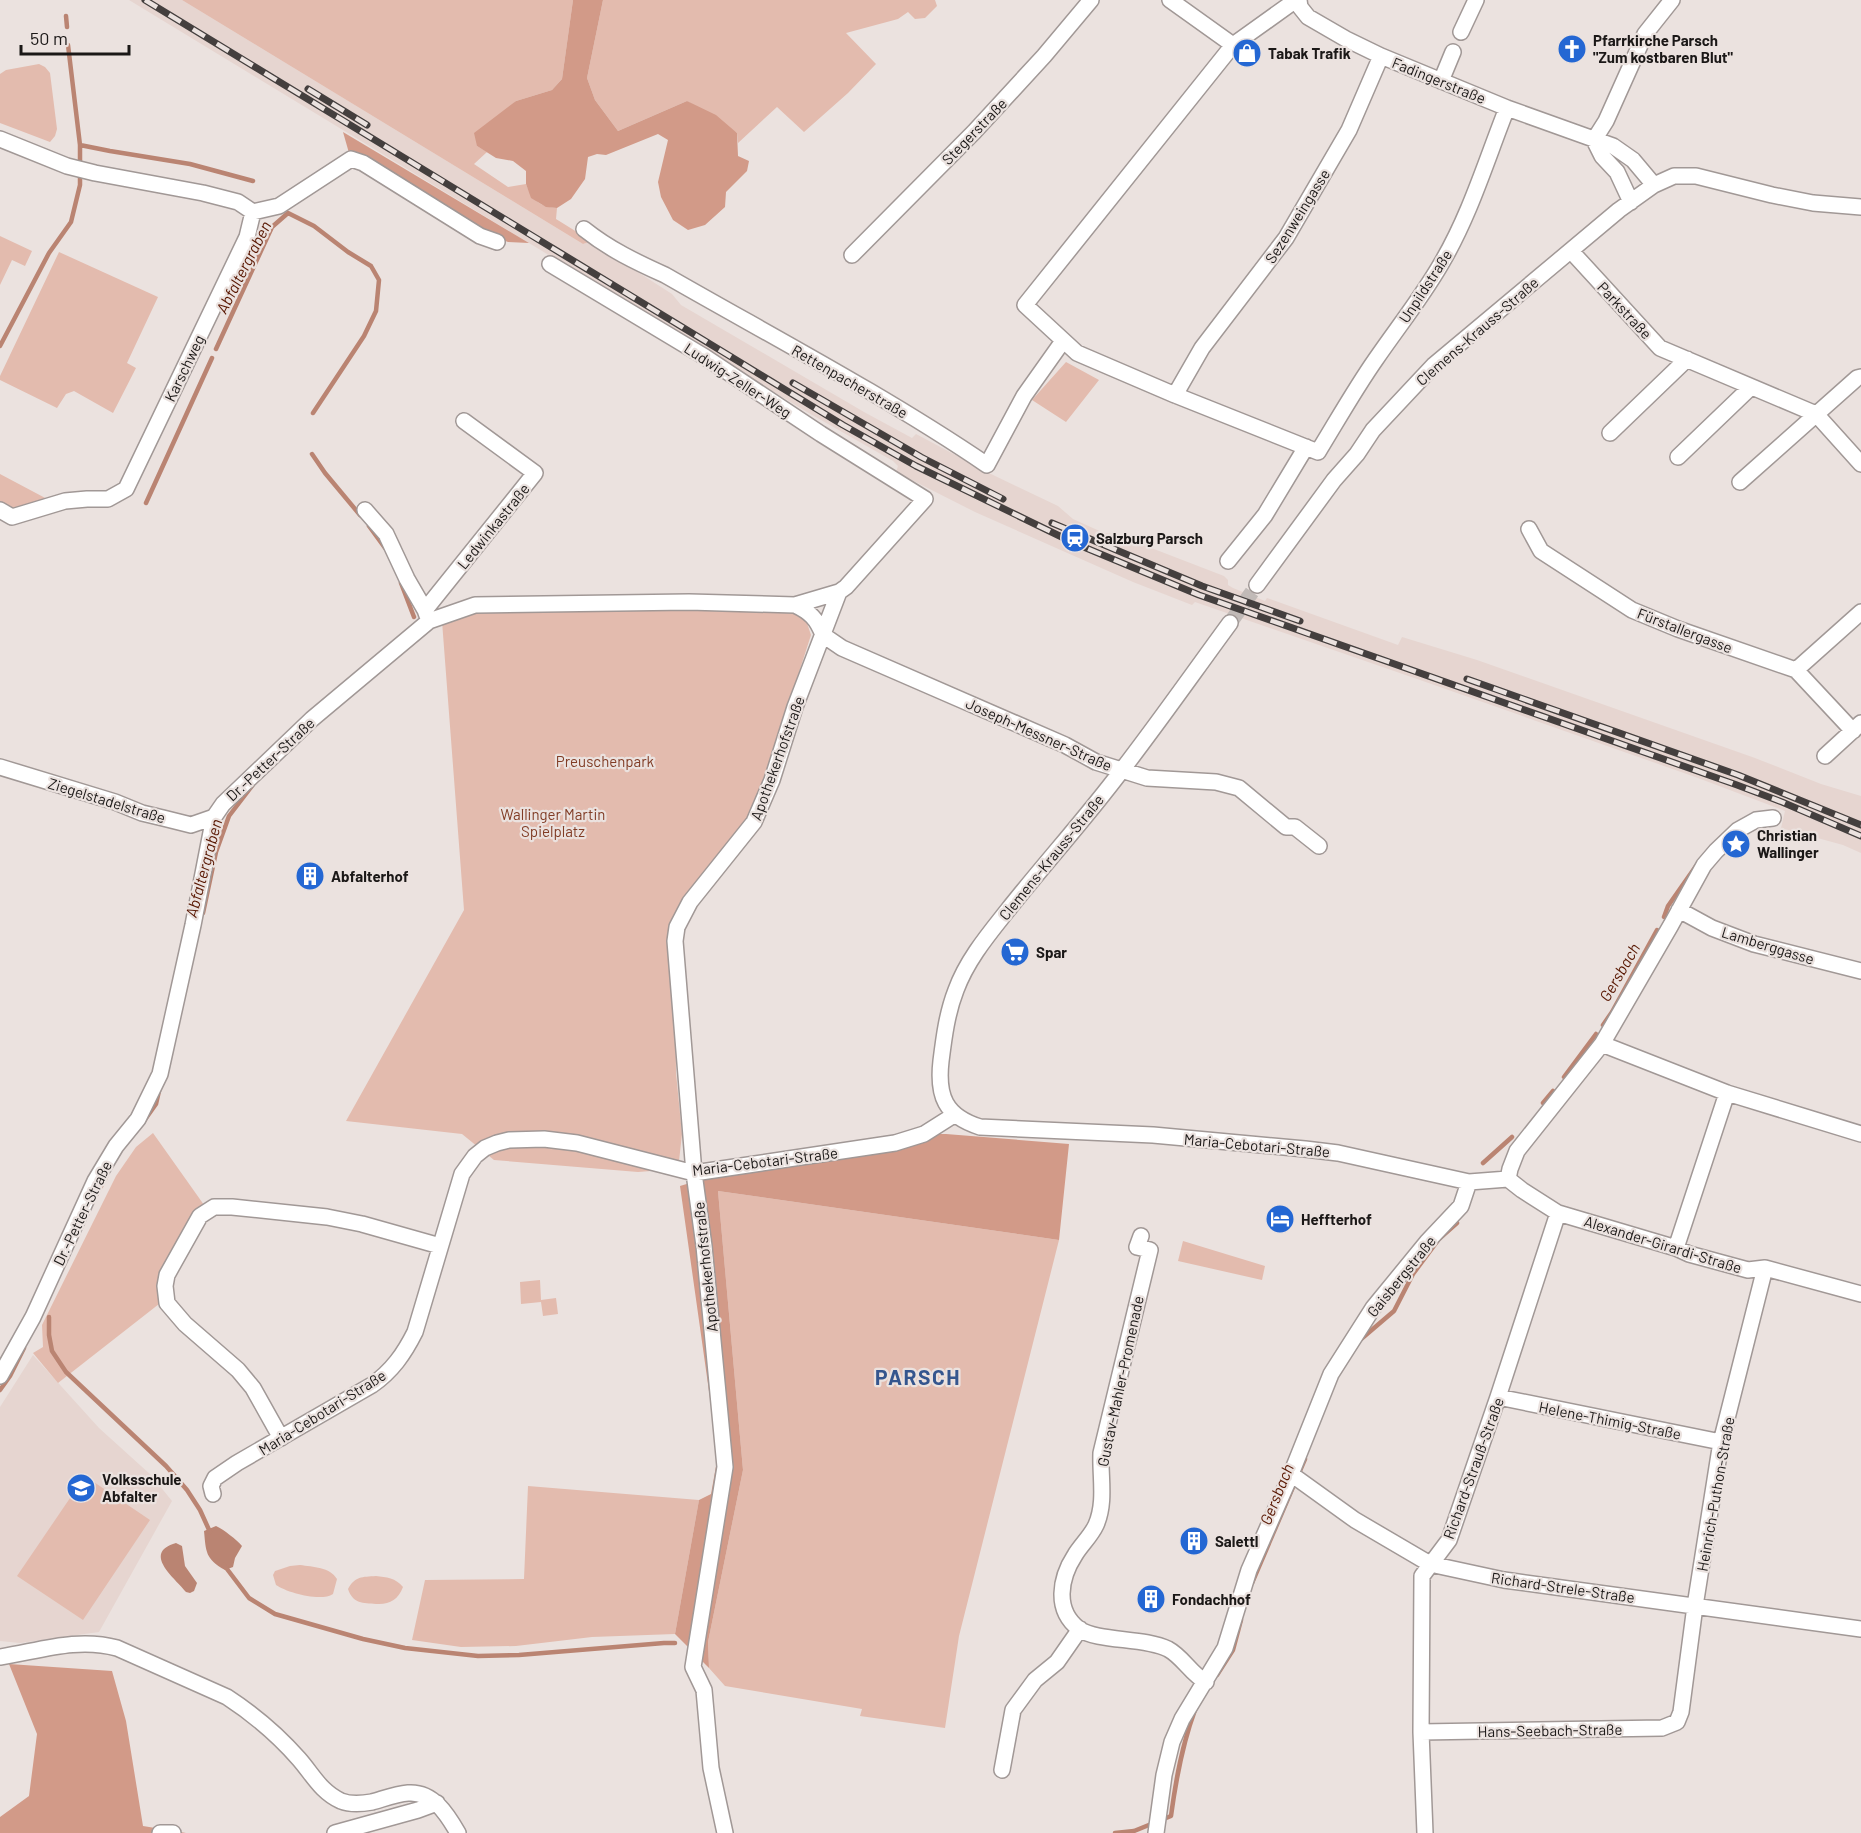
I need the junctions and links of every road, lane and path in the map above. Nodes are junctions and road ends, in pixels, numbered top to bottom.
1 (1091, 0) edge
2 (1170, 0) edge
3 (1298, 0) edge
4 (1476, 0) edge
5 (1672, 0) edge
6 (1461, 32) dead end
7 (1233, 45) junction
8 (1453, 52) dead end
9 (1381, 56) junction
10 (1441, 81) junction
11 (1507, 108) junction
12 (0, 139) edge
13 (1594, 140) junction
14 (1654, 185) junction
15 (1631, 202) junction
16 (1861, 207) edge
17 (253, 212) junction
18 (584, 229) dead end
19 (497, 242) dead end
20 (1571, 251) junction
21 (852, 255) dead end
22 (550, 264) dead end
23 (1063, 341) junction
24 (1687, 359) junction
25 (1861, 377) edge
26 (1751, 387) junction
27 (1175, 395) junction
28 (1816, 414) junction
29 (464, 421) dead end
30 (1610, 432) dead end
31 (1312, 450) junction
32 (1678, 457) dead end
33 (1861, 464) edge
34 (1740, 482) dead end
35 (925, 499) joint
36 (0, 510) edge
37 (365, 510) dead end
38 (1529, 529) dead end
39 (1228, 561) dead end
40 (1257, 585) tunnel mouth
41 (839, 592) junction
42 (795, 605) junction
43 (1861, 612) edge
44 (427, 616) junction
45 (1230, 623) tunnel mouth
46 (823, 635) junction
47 (1796, 670) junction
48 (1857, 727) edge
49 (1824, 756) dead end
50 (0, 767) edge
51 (1122, 771) junction
52 (214, 817) junction
53 (1773, 818) dead end
54 (1318, 846) dead end
55 (1679, 910) junction
56 (1861, 971) edge
57 (1602, 1044) junction
58 (1727, 1093) junction
59 (954, 1115) junction
60 (1861, 1134) edge
61 (694, 1173) junction
62 (1509, 1179) junction
63 (1469, 1182) junction
64 (1558, 1213) junction
65 (1141, 1236) dead end
66 (440, 1246) junction
67 (1676, 1248) junction
68 (1765, 1268) junction
69 (1861, 1294) edge
70 (0, 1376) edge
71 (1498, 1398) junction
72 (281, 1437) junction
73 (1721, 1442) junction
74 (1291, 1474) junction
75 (213, 1494) dead end
76 (1430, 1564) junction
77 (1695, 1606) junction
78 (1080, 1629) junction
79 (1861, 1629) edge
80 (0, 1657) edge
81 (1206, 1682) junction
82 (1677, 1722) joint
83 (1421, 1732) junction
84 (1002, 1770) dead end
85 (437, 1803) junction
86 (1158, 1823) edge
87 (160, 1833) edge
88 (173, 1833) edge
89 (335, 1833) edge
90 (458, 1833) edge
91 (725, 1833) edge
92 (1425, 1833) edge

1 - 21 street, Stegerstraße
2 - 7 street
3 - 7 street
3 - 9 street, Fadingerstraße
4 - 6 street
5 - 13 street
7 - 23 street
8 - 10 street
9 - 10 street, Fadingerstraße
9 - 27 street, Sezenweingasse
10 - 11 street, Fadingerstraße
11 - 13 street, Fadingerstraße
11 - 31 street, Unpildstraße
12 - 17 street
13 - 14 street, Fadingerstraße
13 - 15 street
14 - 15 street, Clemens-Krauss-Straße
14 - 16 street
15 - 20 street, Clemens-Krauss-Straße
17 - 19 street
17 - 36 street, Karschweg
18 - 23 street, Rettenpacherstraße
20 - 24 street, Parkstraße
20 - 40 street, Clemens-Krauss-Straße
22 - 35 street, Ludwig-Zeller-Weg
23 - 27 street
24 - 26 street, Parkstraße
24 - 30 street
25 - 28 street
26 - 28 street, Parkstraße
26 - 32 street
27 - 31 street
28 - 33 street, Parkstraße
28 - 34 street
29 - 44 street, Ledwinkastraße
31 - 39 street
35 - 41 street, Dr.-Petter-Straße
37 - 44 street
38 - 47 street, Fürstallergasse
41 - 42 street, Dr.-Petter-Straße
41 - 46 street, Apothekerhofstraße
42 - 44 street, Dr.-Petter-Straße
42 - 46 street
43 - 47 street
44 - 52 street, Dr.-Petter-Straße
45 - 51 street, Clemens-Krauss-Straße
46 - 51 street, Joseph-Messner-Straße
46 - 61 street, Apothekerhofstraße
47 - 48 street, Fürstallergasse
48 - 49 street
50 - 52 street, Ziegelstadelstraße
51 - 54 street, Joseph-Messner-Straße
51 - 59 street, Clemens-Krauss-Straße
52 - 70 street, Dr.-Petter-Straße
53 - 55 street
55 - 56 street, Lamberggasse
55 - 57 street
57 - 58 street
57 - 62 street
58 - 60 street
58 - 67 street
59 - 61 street, Maria-Cebotari-Straße
59 - 63 street, Maria-Cebotari-Straße
61 - 66 street, Maria-Cebotari-Straße
61 - 91 street, Apothekerhofstraße
62 - 63 street
62 - 64 street, Alexander-Girardi-Straße
63 - 74 street, Gaisbergstraße
64 - 67 street, Alexander-Girardi-Straße
64 - 71 street, Richard-Strauß-Straße
65 - 78 street, Gustav-Mahler-Promenade
66 - 72 street, Maria-Cebotari-Straße
66 - 72 street
67 - 68 street, Alexander-Girardi-Straße
68 - 69 street, Alexander-Girardi-Straße
68 - 73 street, Heinrich-Puthon-Straße
71 - 73 street, Helene-Thimig-Straße
71 - 76 street, Richard-Strauß-Straße
72 - 75 street, Maria-Cebotari-Straße
73 - 77 street, Heinrich-Puthon-Straße
74 - 76 street, Richard-Strele-Straße
74 - 81 street, Gaisbergstraße
76 - 77 street, Richard-Strele-Straße
76 - 83 street, Richard-Strauß-Straße
77 - 79 street, Richard-Strele-Straße
77 - 82 street, Heinrich-Puthon-Straße
78 - 81 street
78 - 84 street
80 - 85 street
81 - 86 street, Gaisbergstraße
82 - 83 street, Hans-Seebach-Straße
83 - 92 street, Richard-Strauß-Straße
85 - 89 street
85 - 90 street
87 - 88 street

